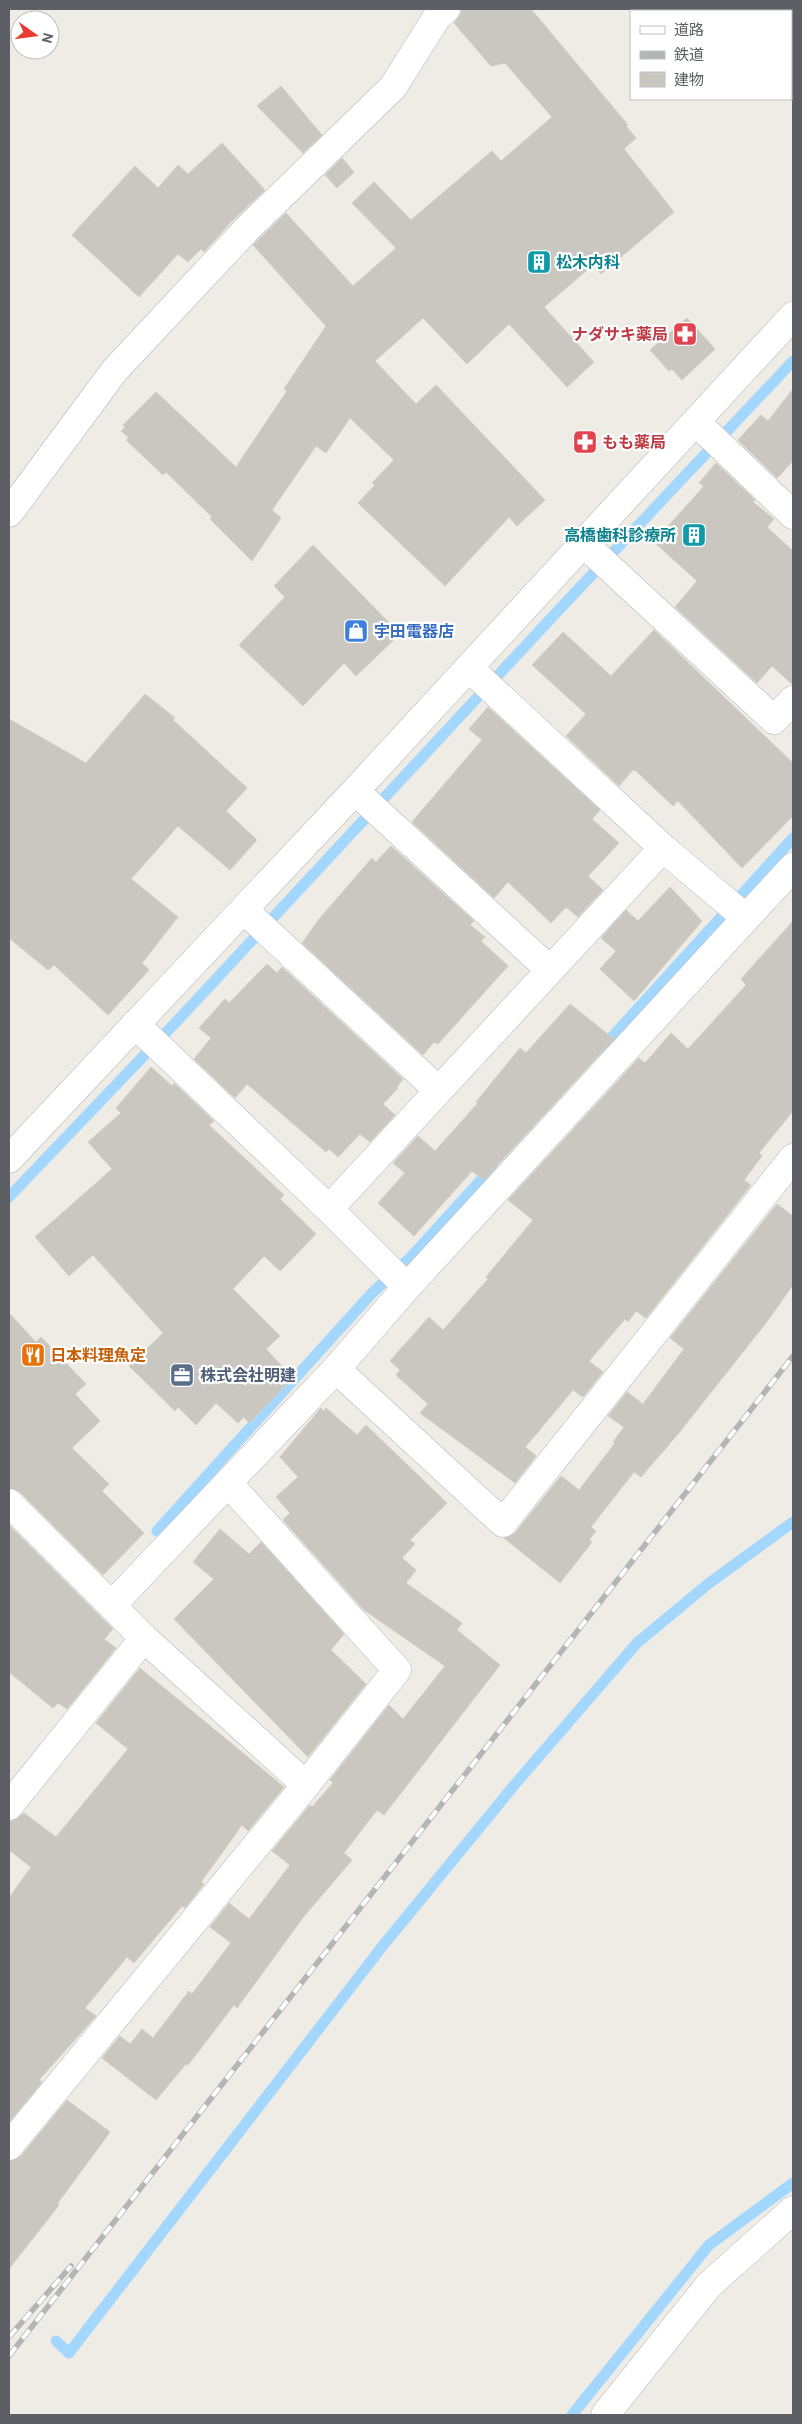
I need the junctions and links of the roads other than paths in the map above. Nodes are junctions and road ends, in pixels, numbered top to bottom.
1 (446, 9) edge
2 (789, 330) edge
3 (702, 428) junction
4 (9, 513) edge
5 (793, 515) edge
6 (599, 557) junction
7 (483, 680) junction
8 (793, 700) edge
9 (361, 796) junction
10 (663, 848) junction
11 (793, 867) edge
12 (735, 908) junction
13 (257, 923) junction
14 (550, 970) junction
15 (149, 1038) junction
16 (438, 1090) junction
17 (793, 1158) edge
18 (9, 1159) edge
19 (330, 1209) junction
20 (397, 1277) junction
21 (336, 1369) junction
22 (229, 1484) junction
23 (9, 1504) edge
24 (112, 1605) junction
25 (144, 1638) junction
26 (306, 1785) junction
27 (9, 1806) edge
28 (9, 2146) edge
29 (793, 2210) edge
30 (604, 2415) edge

1 - 4 street
2 - 3 street
3 - 5 street
3 - 6 street
6 - 7 street
6 - 8 street
7 - 9 street
7 - 10 street
9 - 13 street
9 - 14 street
10 - 12 street
10 - 14 street
11 - 12 street
12 - 20 street
13 - 15 street
13 - 16 street
14 - 16 street
15 - 18 street
15 - 19 street
16 - 19 street
17 - 21 street
19 - 20 street
20 - 21 street
21 - 22 street
22 - 24 street
22 - 26 street
23 - 24 street
24 - 25 street
25 - 26 street
25 - 27 street
26 - 28 street
29 - 30 street

